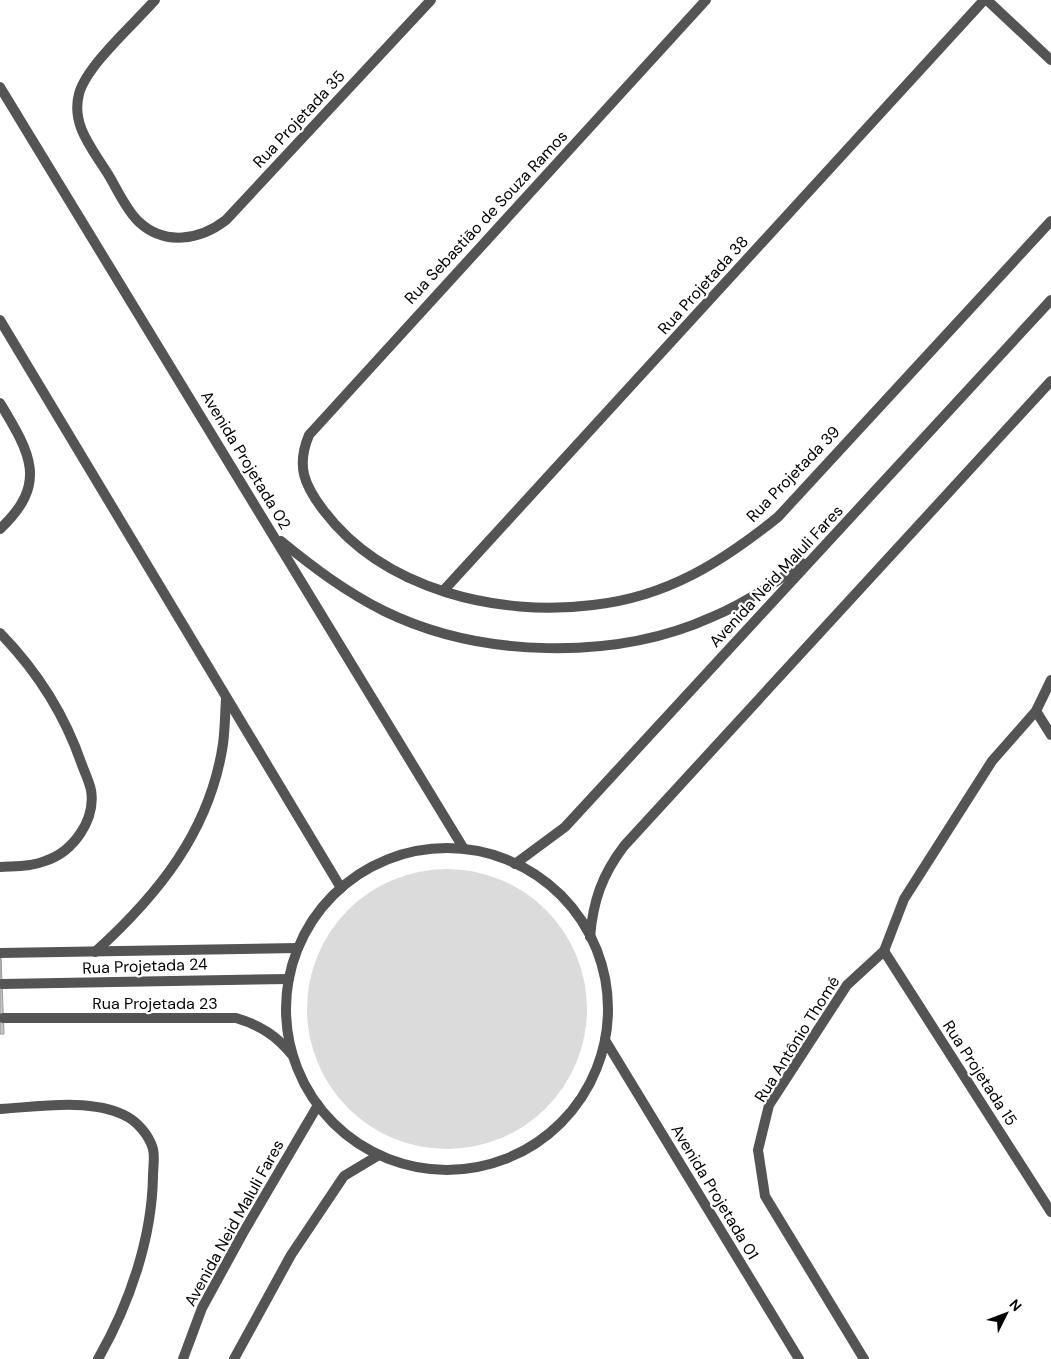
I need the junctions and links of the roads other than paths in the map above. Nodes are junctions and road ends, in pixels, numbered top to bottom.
1 (155, 0) edge
2 (431, 0) edge
3 (706, 0) edge
4 (986, 0) edge
5 (1051, 60) edge
6 (0, 87) edge
7 (1051, 221) edge
8 (1051, 300) edge
9 (0, 320) edge
10 (1051, 381) edge
11 (0, 403) edge
12 (302, 462) joint
13 (0, 530) edge
14 (275, 536) junction
15 (823, 547) junction
16 (444, 590) junction
17 (0, 633) edge
18 (1051, 680) edge
19 (226, 698) junction
20 (1036, 712) junction
21 (1051, 735) edge
22 (464, 849) junction
23 (515, 864) junction
24 (0, 867) edge
25 (341, 888) junction
26 (590, 937) junction
27 (298, 948) junction
28 (884, 950) junction
29 (96, 952) junction
30 (0, 953) edge
31 (289, 979) junction
32 (2, 984) dead end
33 (3, 1018) dead end
34 (605, 1040) junction
35 (294, 1058) junction
36 (318, 1105) junction
37 (0, 1109) edge
38 (379, 1155) junction
39 (1051, 1212) edge
40 (98, 1359) edge
41 (183, 1359) edge
42 (234, 1359) edge
43 (798, 1359) edge
44 (864, 1359) edge

1 - 2 street, Rua Projetada 35
3 - 12 street, Rua Sebastião de Souza Ramos
4 - 5 street
4 - 16 street, Rua Projetada 38
6 - 14 street, Avenida Projetada 02
7 - 16 street, Rua Projetada 39
8 - 15 street, Avenida Neid Maluli Fares
9 - 19 street
10 - 26 street
11 - 13 street
12 - 16 street, Rua Projetada 39
14 - 15 street
14 - 22 street, Avenida Projetada 02
15 - 23 street, Avenida Neid Maluli Fares
17 - 24 street
18 - 20 street, Rua Antônio Thomé
19 - 25 street
19 - 29 street
20 - 21 street
20 - 28 street, Rua Antônio Thomé
22 - 23 street
22 - 25 street
23 - 26 street
25 - 27 street
26 - 34 street
27 - 29 street
27 - 31 street
28 - 39 street, Rua Projetada 15
28 - 44 street, Rua Antônio Thomé
29 - 30 street
31 - 32 street, Rua Projetada 24
31 - 35 street
33 - 35 street, Rua Projetada 23
34 - 38 street
34 - 43 street, Avenida Projetada 01
35 - 36 street
36 - 38 street
36 - 41 street, Avenida Neid Maluli Fares
37 - 40 street
38 - 42 street

